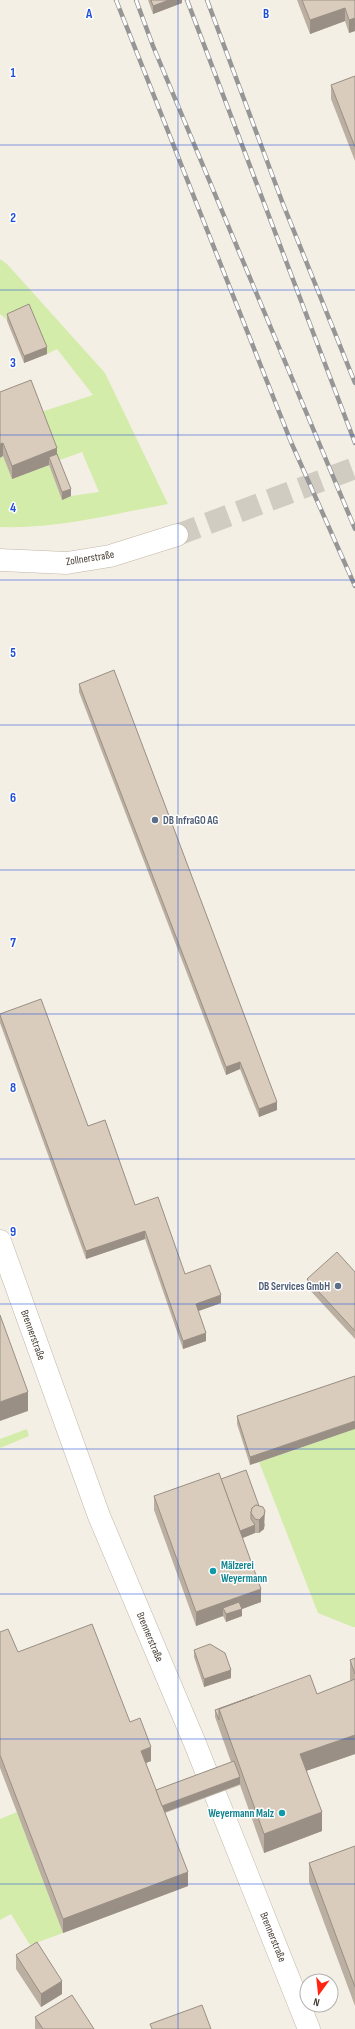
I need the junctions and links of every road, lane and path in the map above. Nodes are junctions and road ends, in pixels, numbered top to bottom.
1 (177, 535) tunnel mouth
2 (0, 560) edge
3 (0, 1241) edge
4 (309, 2029) edge

1 - 2 street, Zollnerstraße
3 - 4 street, Brennerstraße

